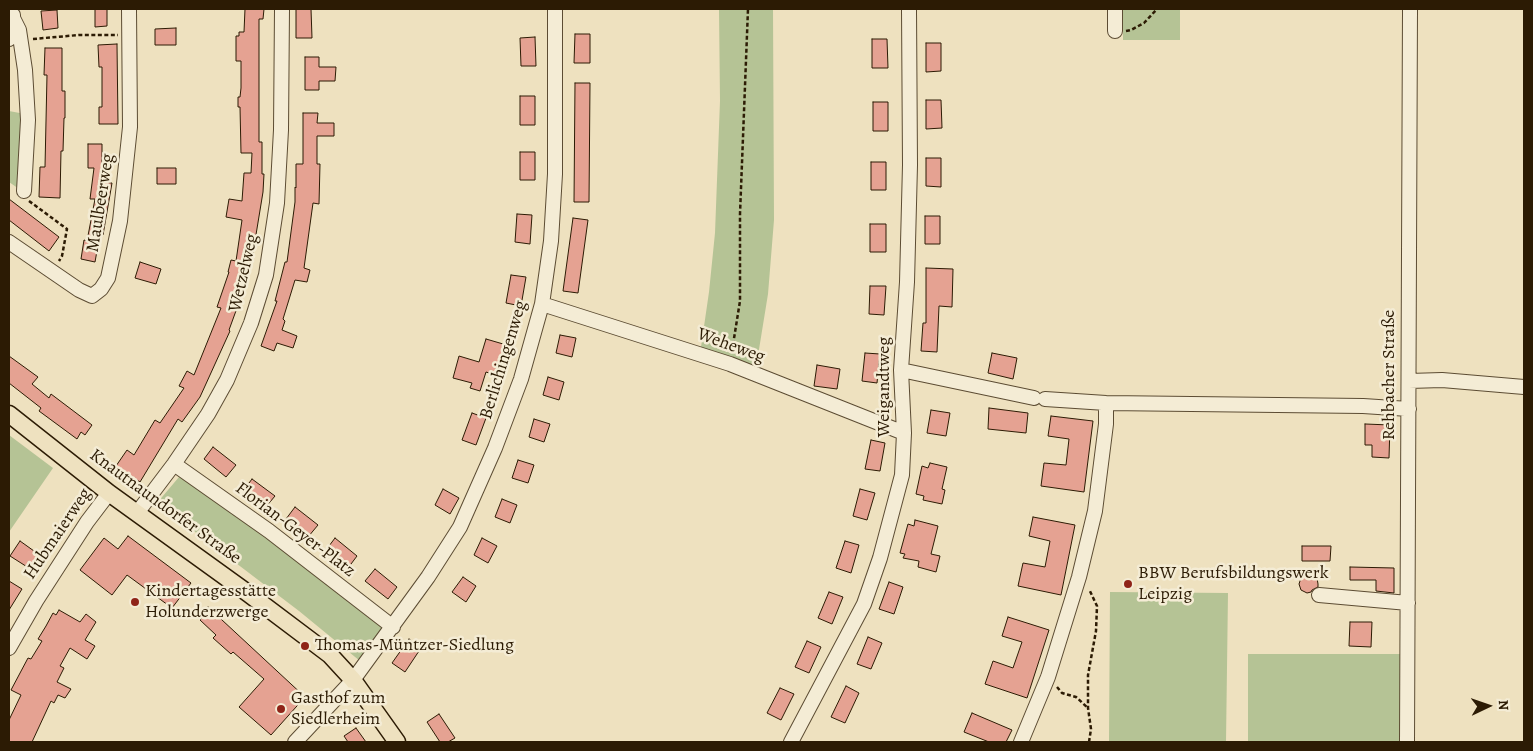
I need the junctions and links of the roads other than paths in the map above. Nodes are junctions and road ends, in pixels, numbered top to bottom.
1 (130, 9) edge
2 (282, 9) edge
3 (555, 9) edge
4 (909, 9) edge
5 (1115, 9) edge
6 (1410, 9) edge
7 (14, 13) edge
8 (1115, 31) road end
9 (15, 40) edge
10 (24, 191) road end
11 (9, 242) edge
12 (542, 304) junction
13 (901, 370) junction
14 (1409, 381) junction
15 (1524, 387) edge
16 (1106, 403) junction
17 (1409, 408) junction
18 (9, 414) edge
19 (904, 433) junction
20 (174, 464) junction
21 (109, 493) junction
22 (137, 513) junction
23 (1319, 595) dead end
24 (1408, 603) junction
25 (392, 627) junction
26 (9, 648) edge
27 (353, 680) junction
28 (295, 742) edge
29 (397, 742) edge
30 (791, 742) edge
31 (1021, 742) edge
32 (1407, 742) edge

1 - 11 street, Maulbeerweg
2 - 20 street, Wetzelweg
3 - 12 street, Berlichingenweg
4 - 13 street, Weigandtweg
5 - 8 street
6 - 14 street, Rehbacher Straße
7 - 9 street
9 - 10 street
12 - 19 street, Weheweg
12 - 25 street, Berlichingenweg
13 - 16 street
13 - 19 street, Weigandtweg
14 - 15 street
14 - 17 street, Rehbacher Straße
16 - 17 street
16 - 31 street
17 - 24 street, Rehbacher Straße
18 - 21 main road, Knautnaundorfer Straße
19 - 30 street, Weigandtweg
20 - 22 street, Wetzelweg
20 - 25 street, Florian-Geyer-Platz
21 - 22 main road, Knautnaundorfer Straße
21 - 26 street, Hubmaierweg
22 - 27 main road, Knautnaundorfer Straße
23 - 24 street
24 - 32 street, Rehbacher Straße
25 - 27 street, Berlichingenweg
27 - 28 street, Berlichingenweg
27 - 29 main road, Knautnaundorfer Straße

